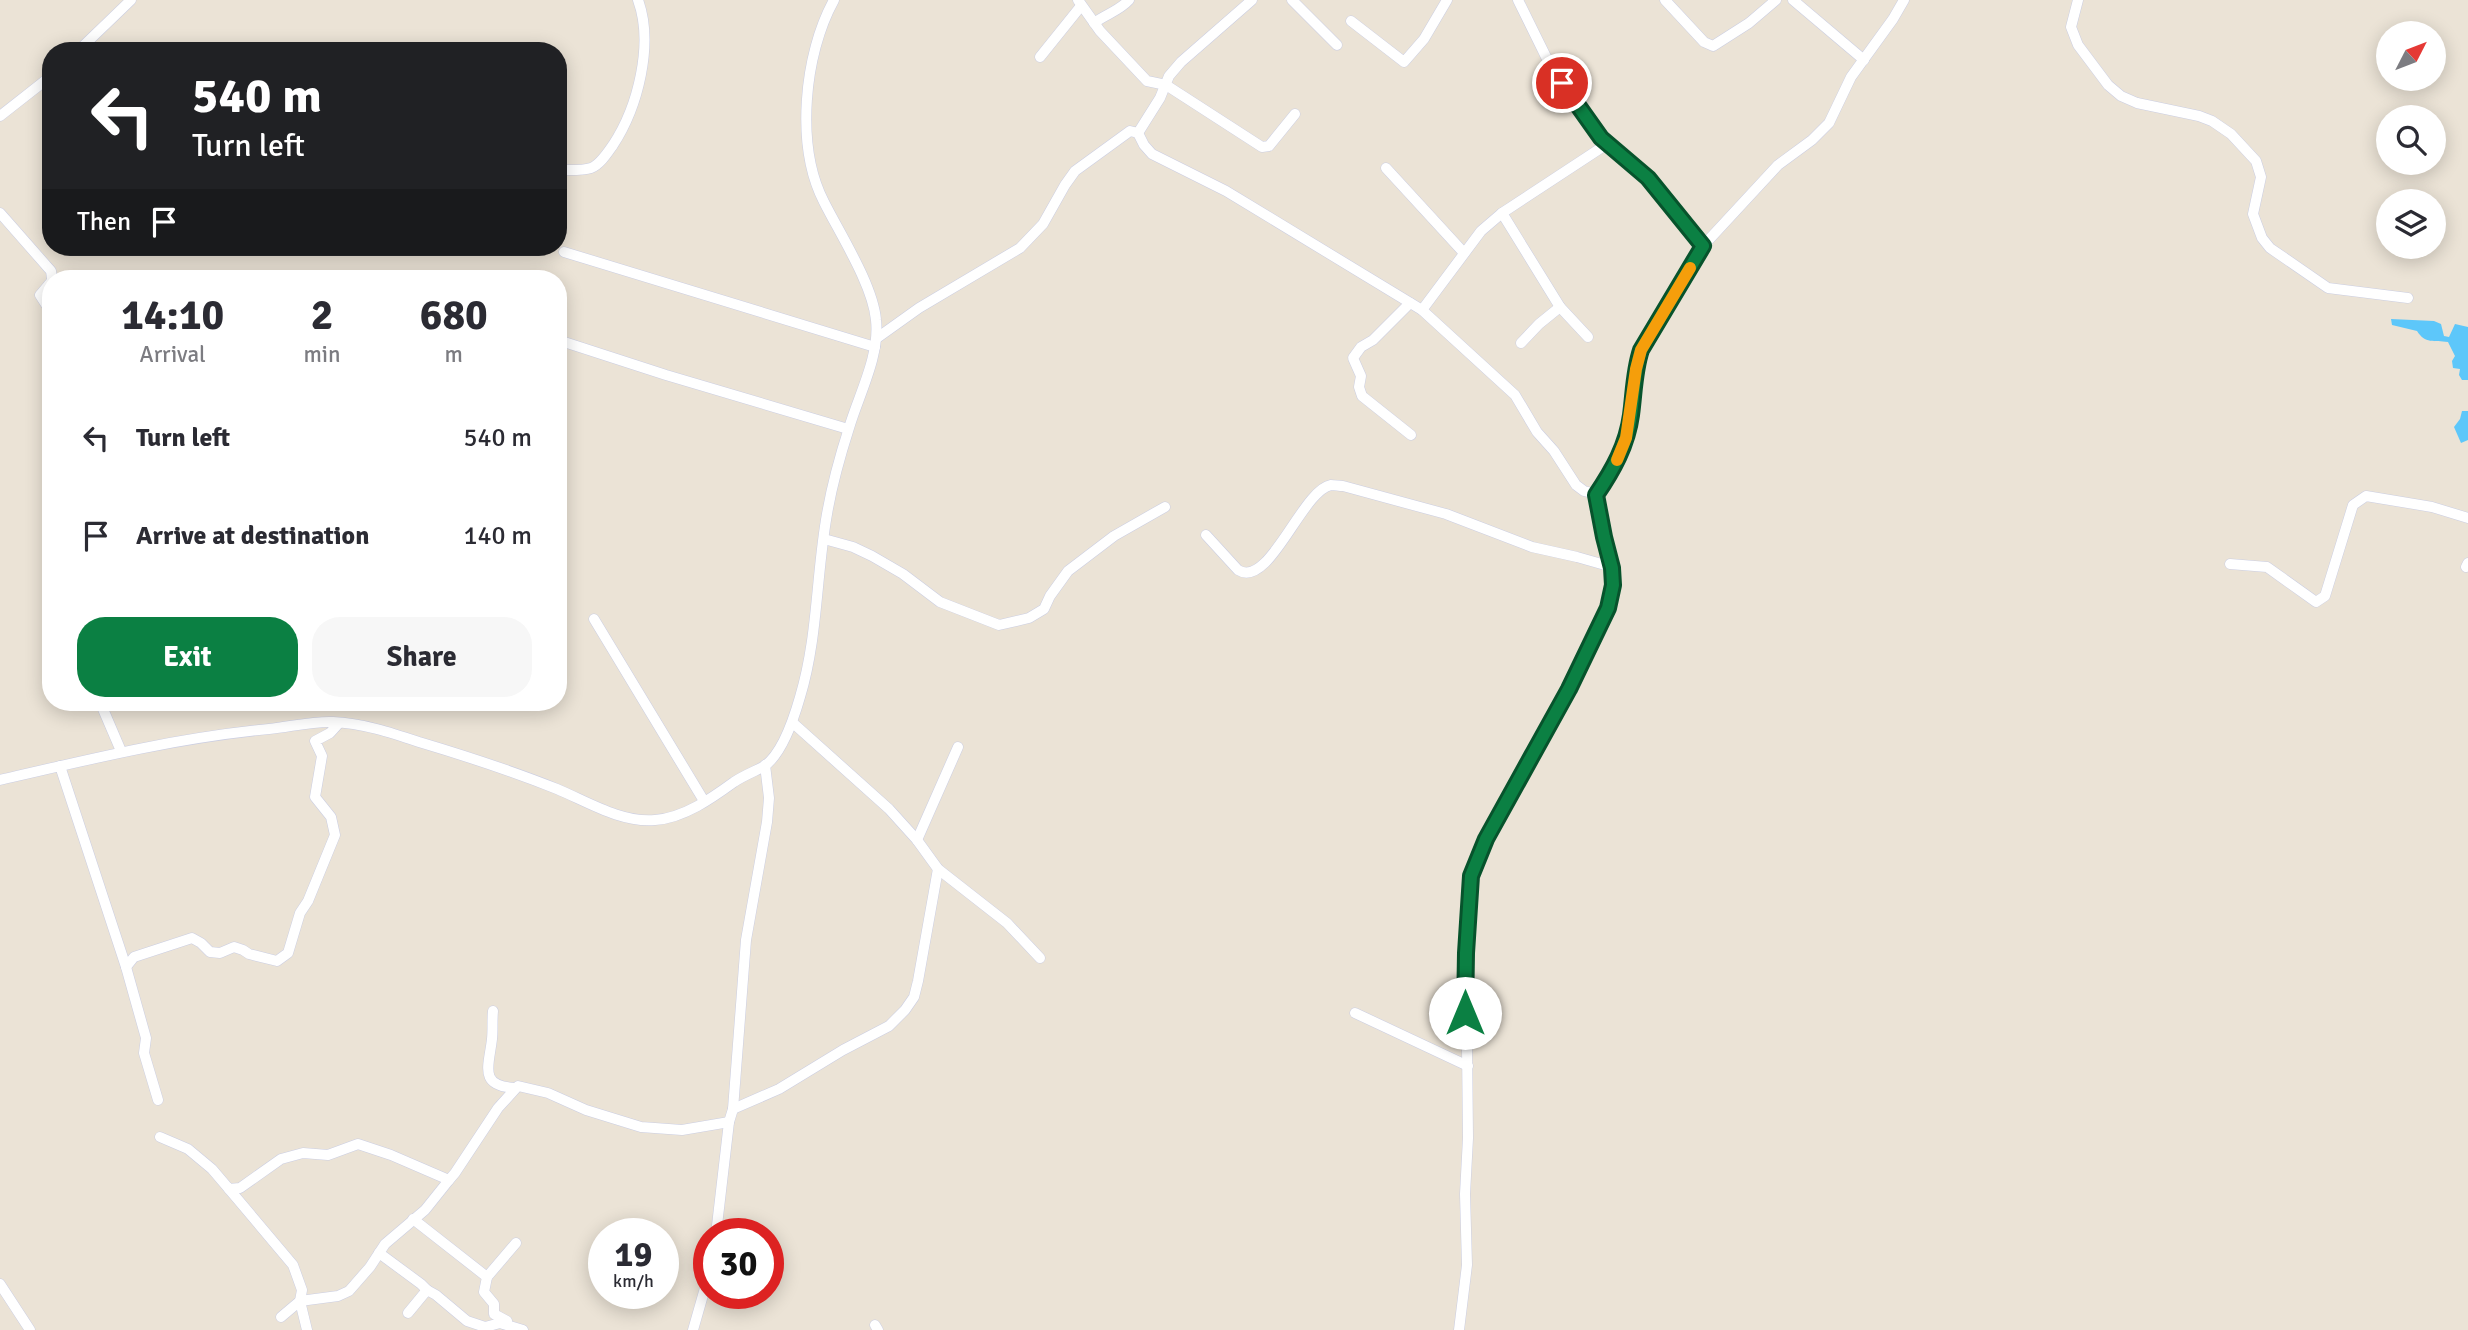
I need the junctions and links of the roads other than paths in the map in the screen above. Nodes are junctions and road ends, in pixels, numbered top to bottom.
1 (131, 0) edge
2 (638, 0) edge
3 (834, 0) edge
4 (1129, 0) edge
5 (1252, 0) edge
6 (1292, 0) edge
7 (1447, 0) edge
8 (1518, 0) edge
9 (1665, 0) edge
10 (1776, 0) edge
11 (1793, 0) edge
12 (1904, 0) edge
13 (2078, 0) edge
14 (1079, 3) edge
15 (1351, 22) dead end
16 (1094, 23) junction
17 (87, 42) edge
18 (1337, 45) dead end
19 (1040, 57) dead end
20 (1864, 60) junction
21 (42, 83) edge
22 (1166, 85) junction
23 (1295, 114) dead end
24 (0, 117) edge
25 (1138, 133) junction
26 (1607, 144) junction
27 (1386, 168) dead end
28 (567, 169) edge
29 (0, 213) edge
30 (1502, 213) junction
31 (1703, 246) junction
32 (567, 253) edge
33 (1464, 253) junction
34 (50, 270) edge
35 (2408, 298) dead end
36 (1410, 303) junction
37 (1560, 307) junction
38 (1422, 310) junction
39 (876, 317) junction
40 (898, 323) junction
41 (1588, 337) dead end
42 (567, 343) edge
43 (876, 343) junction
44 (1521, 343) dead end
45 (848, 429) junction
46 (1410, 435) dead end
47 (1596, 495) junction
48 (1165, 507) dead end
49 (2468, 518) edge
50 (1206, 535) dead end
51 (824, 539) junction
52 (2230, 564) dead end
53 (1612, 568) junction
54 (594, 619) dead end
55 (104, 711) edge
56 (339, 723) junction
57 (793, 723) junction
58 (313, 724) junction
59 (315, 741) junction
60 (958, 747) dead end
61 (121, 751) junction
62 (765, 765) junction
63 (60, 766) junction
64 (0, 780) edge
65 (704, 802) junction
66 (917, 840) junction
67 (938, 869) junction
68 (1040, 958) dead end
69 (125, 967) junction
70 (493, 1011) dead end
71 (1355, 1013) dead end
72 (1468, 1066) junction
73 (515, 1088) junction
74 (158, 1100) dead end
75 (733, 1109) junction
76 (729, 1122) junction
77 (160, 1137) dead end
78 (449, 1180) junction
79 (229, 1189) junction
80 (718, 1218) edge
81 (413, 1219) junction
82 (516, 1243) dead end
83 (379, 1253) junction
84 (486, 1277) junction
85 (0, 1284) edge
86 (427, 1290) junction
87 (300, 1301) junction
88 (699, 1309) edge
89 (408, 1313) dead end
90 (281, 1317) dead end
91 (502, 1326) edge
92 (30, 1330) edge
93 (307, 1330) edge
94 (523, 1330) edge
95 (693, 1330) edge
96 (1459, 1330) edge

1 - 17 street
2 - 28 street
3 - 39 street
4 - 16 street
5 - 22 street
6 - 18 street
7 - 15 street
8 - 26 street
9 - 10 street
11 - 20 street
12 - 20 street
13 - 35 street
14 - 16 street
14 - 19 street
16 - 22 street
20 - 31 street
21 - 24 street
22 - 23 street
22 - 25 street
25 - 36 street
25 - 40 street
26 - 30 street
26 - 31 street
27 - 33 street
29 - 34 street
30 - 33 street
30 - 37 street
31 - 47 street
32 - 43 street
33 - 38 street
36 - 38 street
36 - 46 street
37 - 41 street
37 - 44 street
38 - 47 street
39 - 40 street
39 - 43 street
40 - 43 street
42 - 45 street
43 - 45 street
45 - 51 street
47 - 53 street
48 - 51 street
49 - 52 street
50 - 53 street
51 - 57 street
53 - 72 street
54 - 65 street
55 - 61 street
56 - 58 street
56 - 59 street
56 - 65 street
57 - 62 street
57 - 66 street
58 - 59 street
58 - 61 street
59 - 69 street
60 - 66 street
61 - 63 street
62 - 65 street
62 - 75 street
63 - 64 street
63 - 69 street
66 - 67 street
67 - 68 street
67 - 75 street
69 - 74 street
70 - 73 street
71 - 72 street
72 - 96 street
73 - 76 street
73 - 78 street
75 - 76 street
76 - 80 street
77 - 79 street
78 - 79 street
78 - 81 street
79 - 87 street
81 - 83 street
81 - 84 street
82 - 84 street
83 - 86 street
83 - 87 street
84 - 91 street
85 - 92 street
86 - 89 street
86 - 91 street
87 - 90 street
87 - 93 street
88 - 95 street
91 - 94 street

